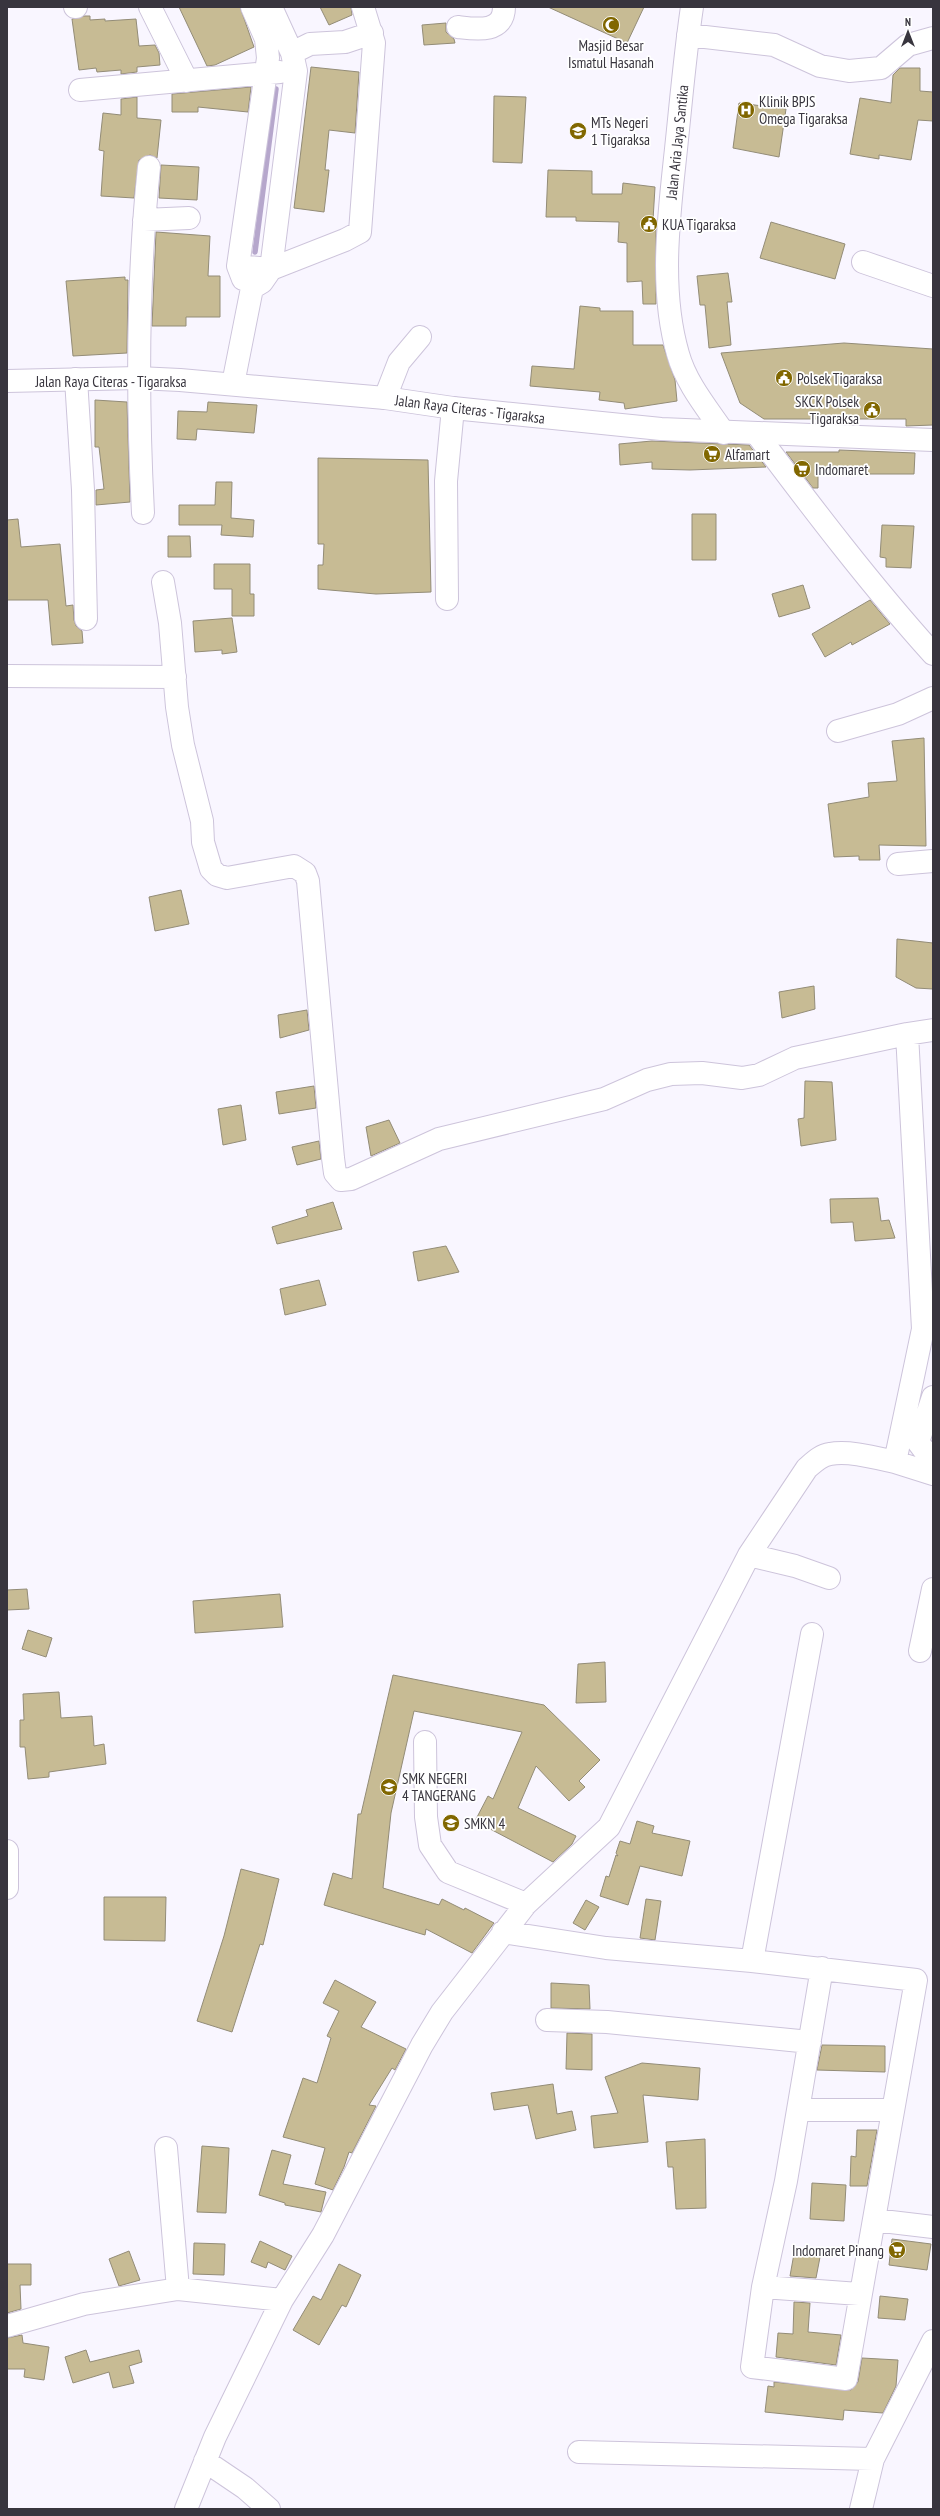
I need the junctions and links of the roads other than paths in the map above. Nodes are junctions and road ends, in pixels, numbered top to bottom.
1 (150, 7) edge
2 (252, 7) edge
3 (271, 7) edge
4 (363, 7) edge
5 (504, 7) edge
6 (692, 7) edge
7 (458, 27) dead end
8 (372, 33) junction
9 (688, 35) junction
10 (933, 38) edge
11 (294, 62) junction
12 (266, 73) junction
13 (187, 81) junction
14 (80, 90) dead end
15 (149, 167) dead end
16 (189, 218) dead end
17 (144, 220) junction
18 (863, 262) dead end
19 (238, 266) junction
20 (271, 270) junction
21 (933, 286) edge
22 (252, 288) junction
23 (420, 337) dead end
24 (138, 378) junction
25 (76, 379) junction
26 (7, 381) edge
27 (233, 384) junction
28 (385, 398) junction
29 (453, 408) junction
30 (724, 433) junction
31 (756, 434) junction
32 (933, 440) edge
33 (143, 513) dead end
34 (163, 582) dead end
35 (447, 599) dead end
36 (86, 619) dead end
37 (933, 654) edge
38 (7, 676) edge
39 (175, 677) junction
40 (933, 698) edge
41 (838, 731) dead end
42 (933, 861) edge
43 (898, 864) dead end
44 (933, 1030) edge
45 (907, 1034) junction
46 (933, 1397) edge
47 (933, 1454) edge
48 (895, 1462) junction
49 (933, 1474) edge
50 (749, 1555) junction
51 (829, 1578) dead end
52 (933, 1589) edge
53 (812, 1634) dead end
54 (920, 1651) dead end
55 (425, 1742) dead end
56 (7, 1851) edge
57 (7, 1888) edge
58 (526, 1904) junction
59 (503, 1932) junction
60 (752, 1961) junction
61 (822, 1968) junction
62 (547, 2020) dead end
63 (810, 2042) junction
64 (799, 2110) junction
65 (892, 2110) junction
66 (166, 2148) dead end
67 (874, 2220) junction
68 (933, 2227) edge
69 (763, 2288) junction
70 (178, 2289) junction
71 (860, 2294) junction
72 (282, 2300) junction
73 (7, 2326) edge
74 (933, 2341) edge
75 (580, 2452) dead end
76 (873, 2459) junction
77 (205, 2461) junction
78 (186, 2509) edge
79 (268, 2509) edge
80 (861, 2509) edge

1 - 13 street
2 - 12 street
3 - 11 street
4 - 8 street
5 - 7 street
6 - 9 street, Jalan Aria Jaya Santika
8 - 11 street
8 - 20 street
9 - 10 street
9 - 30 street, Jalan Aria Jaya Santika
11 - 12 street
11 - 20 street
12 - 13 street
12 - 19 street
13 - 14 street
15 - 17 street
16 - 17 street
17 - 24 street
18 - 21 street
19 - 20 street
19 - 22 street
20 - 22 street
22 - 27 street
23 - 28 street
24 - 25 street, Jalan Raya Citeras - Tigaraksa
24 - 27 street, Jalan Raya Citeras - Tigaraksa
24 - 33 street
25 - 26 street, Jalan Raya Citeras - Tigaraksa
25 - 36 street
27 - 28 street, Jalan Raya Citeras - Tigaraksa
28 - 29 street, Jalan Raya Citeras - Tigaraksa
29 - 30 street, Jalan Raya Citeras - Tigaraksa
29 - 35 street
30 - 31 street, Jalan Raya Citeras - Tigaraksa
31 - 32 street, Jalan Raya Citeras - Tigaraksa
31 - 37 street
34 - 39 street
38 - 39 street
39 - 45 street
40 - 41 street
42 - 43 street
44 - 45 street
45 - 48 street
46 - 47 street
48 - 49 street
48 - 50 street
50 - 51 street
50 - 58 street
52 - 54 street
53 - 60 street
55 - 58 street
56 - 57 street
58 - 59 street
59 - 60 street
59 - 72 street
60 - 61 street
61 - 63 street
61 - 65 street
62 - 63 street
63 - 64 street
64 - 65 street
64 - 69 street
65 - 67 street
66 - 70 street
67 - 68 street
67 - 71 street
69 - 71 street
69 - 71 street
70 - 72 street
70 - 73 street
72 - 77 street
74 - 76 street
75 - 76 street
76 - 80 street
77 - 78 street
77 - 79 street

